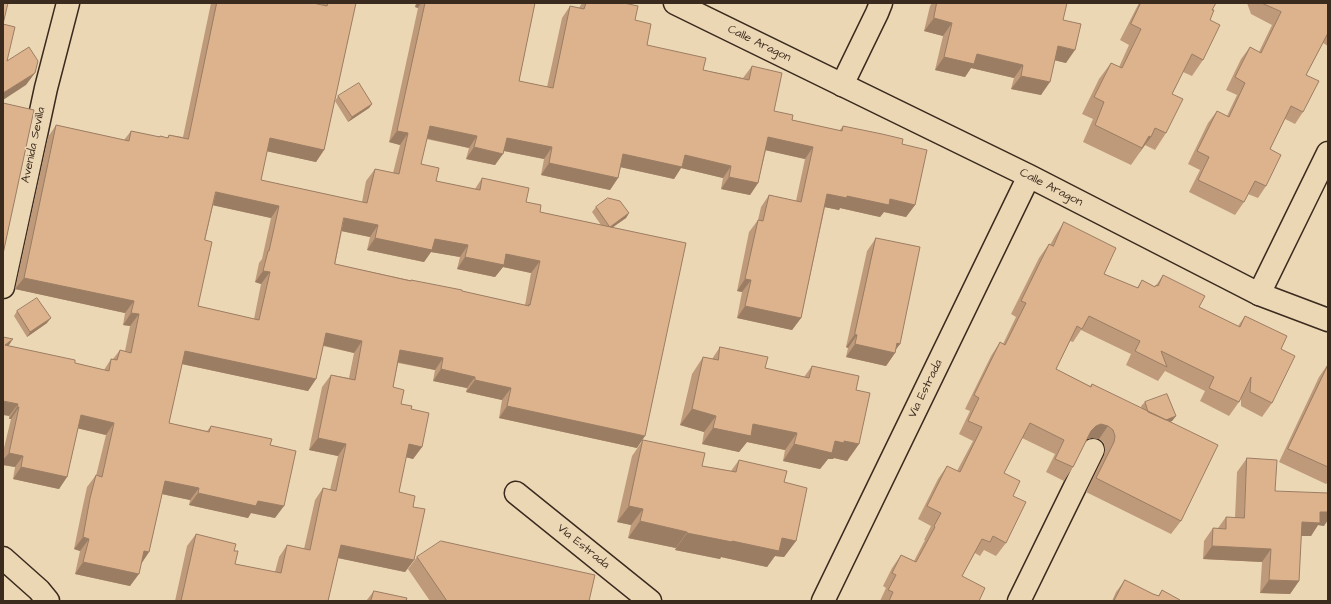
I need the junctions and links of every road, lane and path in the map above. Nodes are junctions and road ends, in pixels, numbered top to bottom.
1 (68, 3) edge
2 (675, 3) edge
3 (881, 3) edge
4 (842, 85) junction
5 (1328, 153) edge
6 (1029, 176) junction
7 (3, 287) edge
8 (1259, 294) junction
9 (1328, 320) edge
10 (1093, 450) dead end
11 (516, 493) dead end
12 (3, 558) edge
13 (48, 601) edge
14 (650, 601) edge
15 (823, 601) edge
16 (1019, 601) edge

1 - 7 street, Avenida Sevilla
2 - 4 street, Calle Aragon
3 - 4 street
4 - 6 street, Calle Aragon
5 - 8 street
6 - 8 street, Calle Aragon
6 - 15 street, Via Estrada
8 - 9 street, Calle Aragon
10 - 16 street
11 - 14 street, Via Estrada
12 - 13 street

